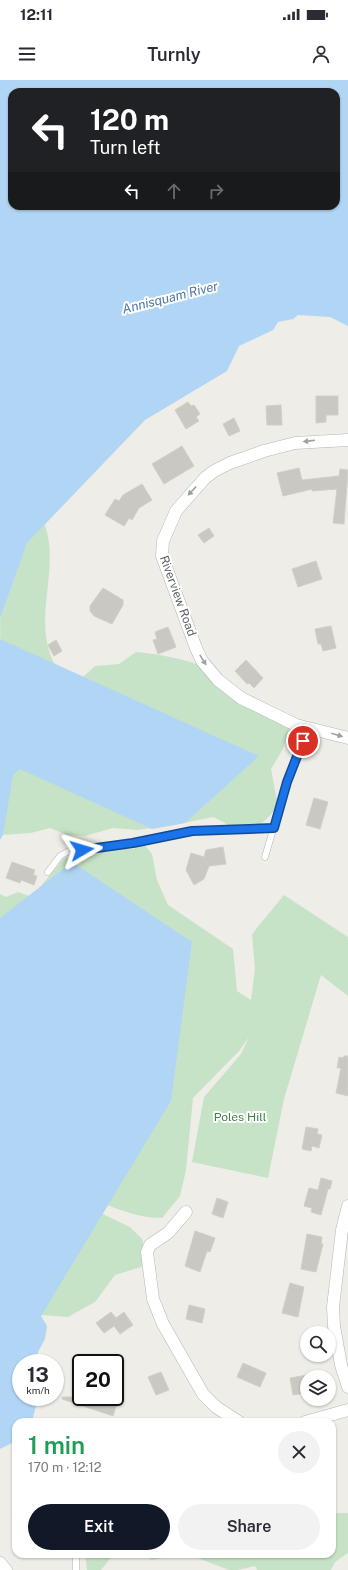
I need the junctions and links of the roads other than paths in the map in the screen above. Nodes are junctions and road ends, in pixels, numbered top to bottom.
1 (348, 440) edge
2 (308, 729) junction
3 (348, 738) edge
4 (274, 828) junction
5 (265, 856) dead end
6 (48, 872) dead end
7 (348, 1206) edge
8 (186, 1212) dead end
9 (348, 1387) edge
10 (348, 1410) edge
11 (233, 1418) edge
12 (319, 1418) edge
13 (76, 1558) edge
14 (0, 1563) edge
15 (6, 1570) edge
16 (76, 1570) edge

1 -> 2 street, Riverview Road
2 -> 3 street, Riverview Road
2 - 4 lane
4 - 5 lane
4 - 6 lane
7 - 9 street
8 - 11 street
10 - 12 street
13 - 16 lane
14 - 15 street

